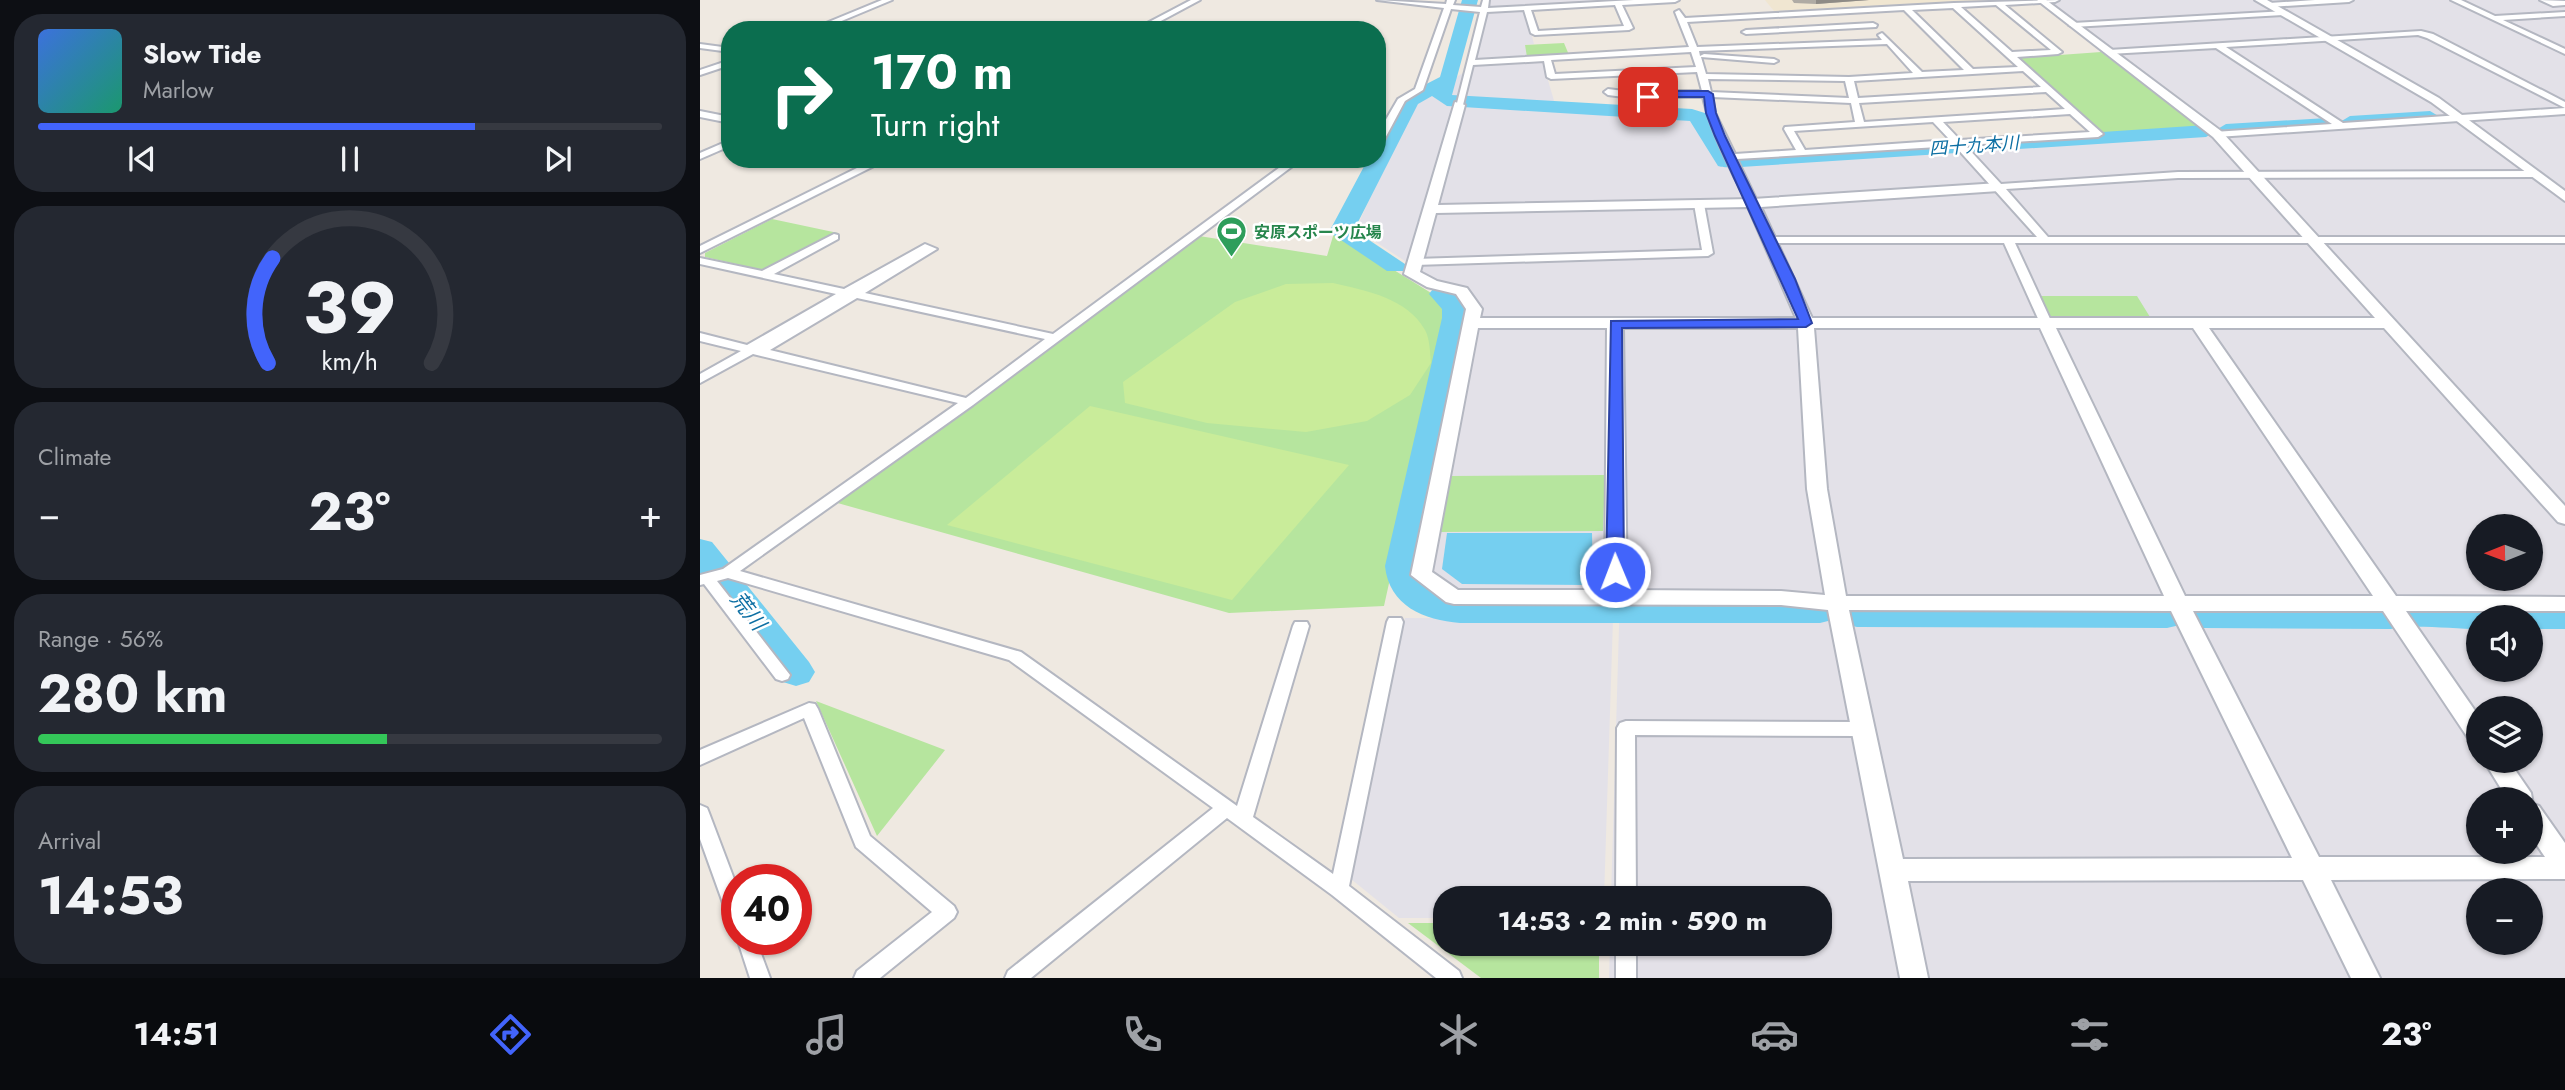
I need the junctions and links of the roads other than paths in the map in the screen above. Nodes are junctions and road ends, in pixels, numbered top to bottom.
1 (888, 0) edge
2 (1196, 0) edge
3 (1381, 0) edge
4 (1486, 0) edge
5 (1675, 0) edge
6 (2040, 0) edge
7 (2055, 0) edge
8 (2349, 0) edge
9 (2455, 0) edge
10 (2544, 0) edge
11 (2264, 2) edge
12 (1580, 3) edge
13 (1998, 3) junction
14 (1618, 4) junction
15 (2553, 4) junction
16 (2565, 4) edge
17 (1452, 5) edge
18 (1954, 5) junction
19 (1761, 7) dead end
20 (1527, 8) junction
21 (1906, 8) junction
22 (1480, 10) junction
23 (1861, 10) junction
24 (2565, 12) edge
25 (2283, 13) junction
26 (1771, 15) junction
27 (1736, 17) junction
28 (2494, 18) junction
29 (1681, 20) junction
30 (836, 21) edge
31 (1155, 21) edge
32 (1873, 25) junction
33 (2073, 25) junction
34 (1786, 30) junction
35 (1746, 32) junction
36 (2328, 38) junction
37 (1888, 42) junction
38 (1796, 43) junction
39 (1808, 43) junction
40 (1771, 45) junction
41 (2217, 45) junction
42 (700, 46) edge
43 (1756, 46) junction
44 (721, 49) edge
45 (2109, 52) junction
46 (2565, 52) edge
47 (1695, 53) junction
48 (2009, 55) junction
49 (1810, 56) dead end
50 (1547, 58) junction
51 (1774, 61) junction
52 (1470, 63) junction
53 (721, 65) edge
54 (2024, 69) junction
55 (1702, 72) junction
56 (1971, 72) junction
57 (700, 73) edge
58 (1920, 75) junction
59 (1751, 77) junction
60 (1777, 77) junction
61 (1798, 78) junction
62 (1849, 79) junction
63 (2048, 89) junction
64 (1608, 92) dead end
65 (1708, 94) junction
66 (1748, 96) junction
67 (1796, 98) junction
68 (1854, 101) junction
69 (1460, 102) joint
70 (2565, 105) edge
71 (2073, 111) junction
72 (2565, 111) edge
73 (700, 114) edge
74 (721, 118) edge
75 (1936, 120) junction
76 (2462, 120) junction
77 (1860, 124) junction
78 (2342, 126) junction
79 (1386, 128) edge
80 (2217, 134) junction
81 (721, 147) edge
82 (1962, 148) junction
83 (1802, 153) junction
84 (700, 156) edge
85 (1730, 157) junction
86 (865, 168) edge
87 (1285, 168) edge
88 (2534, 174) junction
89 (2254, 175) junction
90 (1999, 187) junction
91 (2565, 197) edge
92 (1753, 202) junction
93 (1699, 204) junction
94 (1432, 209) junction
95 (834, 237) dead end
96 (1769, 240) junction
97 (2008, 240) junction
98 (2045, 240) junction
99 (2312, 240) junction
100 (2565, 240) edge
101 (700, 250) edge
102 (700, 261) edge
103 (1415, 262) junction
104 (763, 275) junction
105 (850, 294) junction
106 (1472, 323) junction
107 (1806, 323) junction
108 (2046, 323) junction
109 (2198, 323) junction
110 (2386, 323) junction
111 (1615, 324) junction
112 (701, 338) edge
113 (1055, 338) junction
114 (753, 350) junction
115 (700, 379) edge
116 (968, 402) junction
117 (2565, 518) edge
118 (727, 574) junction
119 (704, 576) edge
120 (1616, 598) junction
121 (1837, 603) junction
122 (2178, 604) junction
123 (2391, 604) junction
124 (2565, 604) edge
125 (1395, 622) dead end
126 (1301, 626) dead end
127 (782, 675) dead end
128 (2466, 716) edge
129 (1861, 729) junction
130 (700, 758) edge
131 (1224, 809) junction
132 (700, 813) edge
133 (1242, 821) junction
134 (2543, 833) edge
135 (2565, 866) edge
136 (2311, 868) junction
137 (721, 870) edge
138 (1891, 870) junction
139 (1626, 886) edge
140 (1339, 889) junction
141 (752, 955) edge
142 (1626, 956) edge
143 (760, 978) edge
144 (864, 978) edge
145 (1015, 978) edge
146 (1452, 978) edge
147 (1626, 978) edge
148 (1914, 978) edge
149 (2367, 978) edge

1 - 30 street
2 - 31 street
3 - 17 street
4 - 22 street
5 - 14 street
5 - 29 street
6 - 7 street
6 - 13 street
6 - 33 street
8 - 11 street
9 - 28 street
10 - 15 street
11 - 25 street
12 - 14 street
12 - 20 street
13 - 18 street
13 - 48 street
14 - 20 street
15 - 16 street
15 - 24 street
17 - 22 street
17 - 79 street
18 - 21 street
18 - 48 street
19 - 26 street
20 - 22 street
21 - 23 street
21 - 56 street
22 - 52 street
23 - 26 street
23 - 32 street
24 - 28 street
25 - 33 street
25 - 36 street
26 - 27 street
26 - 34 street
27 - 29 street
27 - 35 street
28 - 46 street
29 - 47 street
32 - 34 street
32 - 37 street
33 - 45 street
34 - 35 street
34 - 38 street
35 - 43 street
36 - 41 street
36 - 70 street
36 - 76 street
37 - 39 street
37 - 58 street
38 - 39 street
38 - 40 street
39 - 49 street
40 - 43 street
40 - 51 street
41 - 45 street
41 - 78 street
42 - 44 street
43 - 47 street
45 - 80 street
47 - 50 street
47 - 51 street
47 - 55 street
48 - 54 street
50 - 52 street
50 - 55 street
51 - 60 street
52 - 69 street
53 - 57 street
54 - 56 street
54 - 63 street
55 - 59 street
55 - 65 street
56 - 58 street
58 - 62 street
59 - 60 street
59 - 66 street
60 - 61 street
61 - 62 street
61 - 67 street
62 - 68 street
63 - 68 street
63 - 71 street
64 - 65 street
65 - 66 street
65 - 85 street
66 - 67 street
67 - 68 street
68 - 77 street
69 - 94 street
71 - 75 street
71 - 82 street
72 - 76 street
73 - 74 street
75 - 77 street
75 - 82 street
76 - 78 street
76 - 88 street
77 - 83 street
78 - 80 street
80 - 89 street
81 - 84 street
82 - 83 street
82 - 90 street
83 - 85 street
85 - 92 street
86 - 101 street
87 - 113 street
88 - 89 street
88 - 91 street
89 - 90 street
89 - 99 street
90 - 92 street
90 - 98 street
92 - 93 street
92 - 96 street
93 - 94 street
93 - 103 street
94 - 103 street
95 - 104 street
96 - 97 street
96 - 107 street
97 - 98 street
97 - 108 street
98 - 99 street
99 - 100 street
99 - 110 street
102 - 104 street
103 - 106 street
104 - 105 street
105 - 105 street
105 - 113 street
105 - 114 street
106 - 111 street
106 - 120 street
107 - 108 street
107 - 111 street
107 - 121 street
108 - 109 street
108 - 122 street
109 - 110 street
109 - 123 street
110 - 117 street
111 - 120 street
112 - 114 street
113 - 116 street
114 - 115 street
114 - 116 street
116 - 118 street
118 - 119 street
118 - 131 street
119 - 127 street
120 - 121 street
121 - 122 street
121 - 129 street
122 - 123 street
122 - 136 street
123 - 124 street
123 - 128 street
125 - 140 street
126 - 133 street
129 - 138 street
129 - 139 street
130 - 144 street
131 - 133 street
131 - 145 street
132 - 137 street
133 - 140 street
134 - 135 street
135 - 136 street
136 - 138 street
136 - 149 street
138 - 148 street
140 - 146 street
141 - 143 street
142 - 147 street

